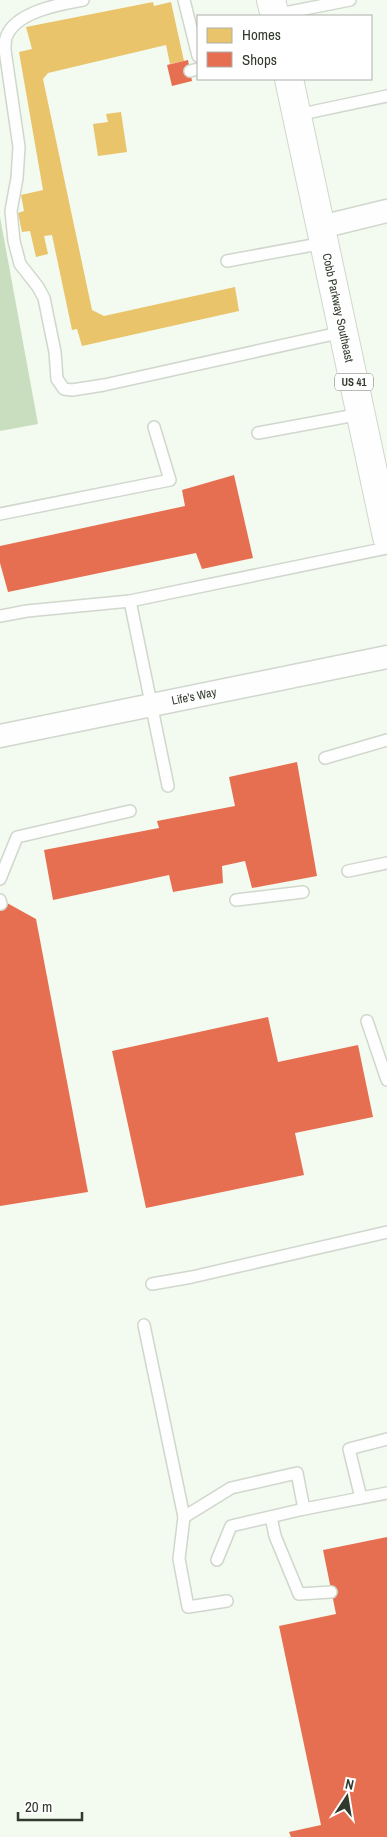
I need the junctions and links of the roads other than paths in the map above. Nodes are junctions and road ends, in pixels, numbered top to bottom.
1 (83, 0) edge
2 (184, 0) edge
3 (350, 0) edge
4 (273, 10) edge
5 (197, 52) edge
6 (289, 80) edge
7 (387, 96) edge
8 (297, 114) junction
9 (387, 211) edge
10 (322, 235) junction
11 (226, 262) dead end
12 (343, 332) junction
13 (361, 414) junction
14 (154, 427) dead end
15 (258, 433) dead end
16 (380, 474) edge
17 (0, 514) edge
18 (387, 537) edge
19 (387, 548) edge
20 (130, 601) junction
21 (0, 616) edge
22 (387, 657) edge
23 (152, 706) junction
24 (0, 736) edge
25 (387, 740) edge
26 (325, 758) dead end
27 (168, 786) dead end
28 (130, 811) dead end
29 (387, 863) edge
30 (348, 871) dead end
31 (1, 872) edge
32 (303, 892) dead end
33 (236, 900) dead end
34 (367, 1021) dead end
35 (387, 1080) edge
36 (387, 1232) edge
37 (152, 1284) dead end
38 (144, 1325) dead end
39 (387, 1439) edge
40 (387, 1493) edge
41 (361, 1498) junction
42 (304, 1509) junction
43 (184, 1517) junction
44 (271, 1517) junction
45 (217, 1560) dead end
46 (331, 1592) dead end
47 (227, 1601) dead end

1 - 12 lane
2 - 5 lane
3 - 4 lane
6 - 8 main road, Cobb Parkway Southeast / US 41
7 - 8 lane
8 - 10 main road, Cobb Parkway Southeast / US 41
9 - 10 street
10 - 11 lane
10 - 12 main road, Cobb Parkway Southeast / US 41
12 - 13 main road, Cobb Parkway Southeast / US 41
13 - 15 lane
13 - 16 main road, Cobb Parkway Southeast / US 41
14 - 17 lane
16 - 18 main road, Cobb Parkway Southeast / US 41
19 - 20 lane
20 - 21 lane
20 - 23 lane
22 - 23 street, Life's Way
23 - 24 street, Life's Way
23 - 27 lane
25 - 26 lane
28 - 31 lane
29 - 30 lane
32 - 33 lane
34 - 35 lane
36 - 37 lane
38 - 43 lane
39 - 41 lane
40 - 41 lane
41 - 42 lane
42 - 43 lane
42 - 44 lane
43 - 47 lane
44 - 45 lane
44 - 46 lane

